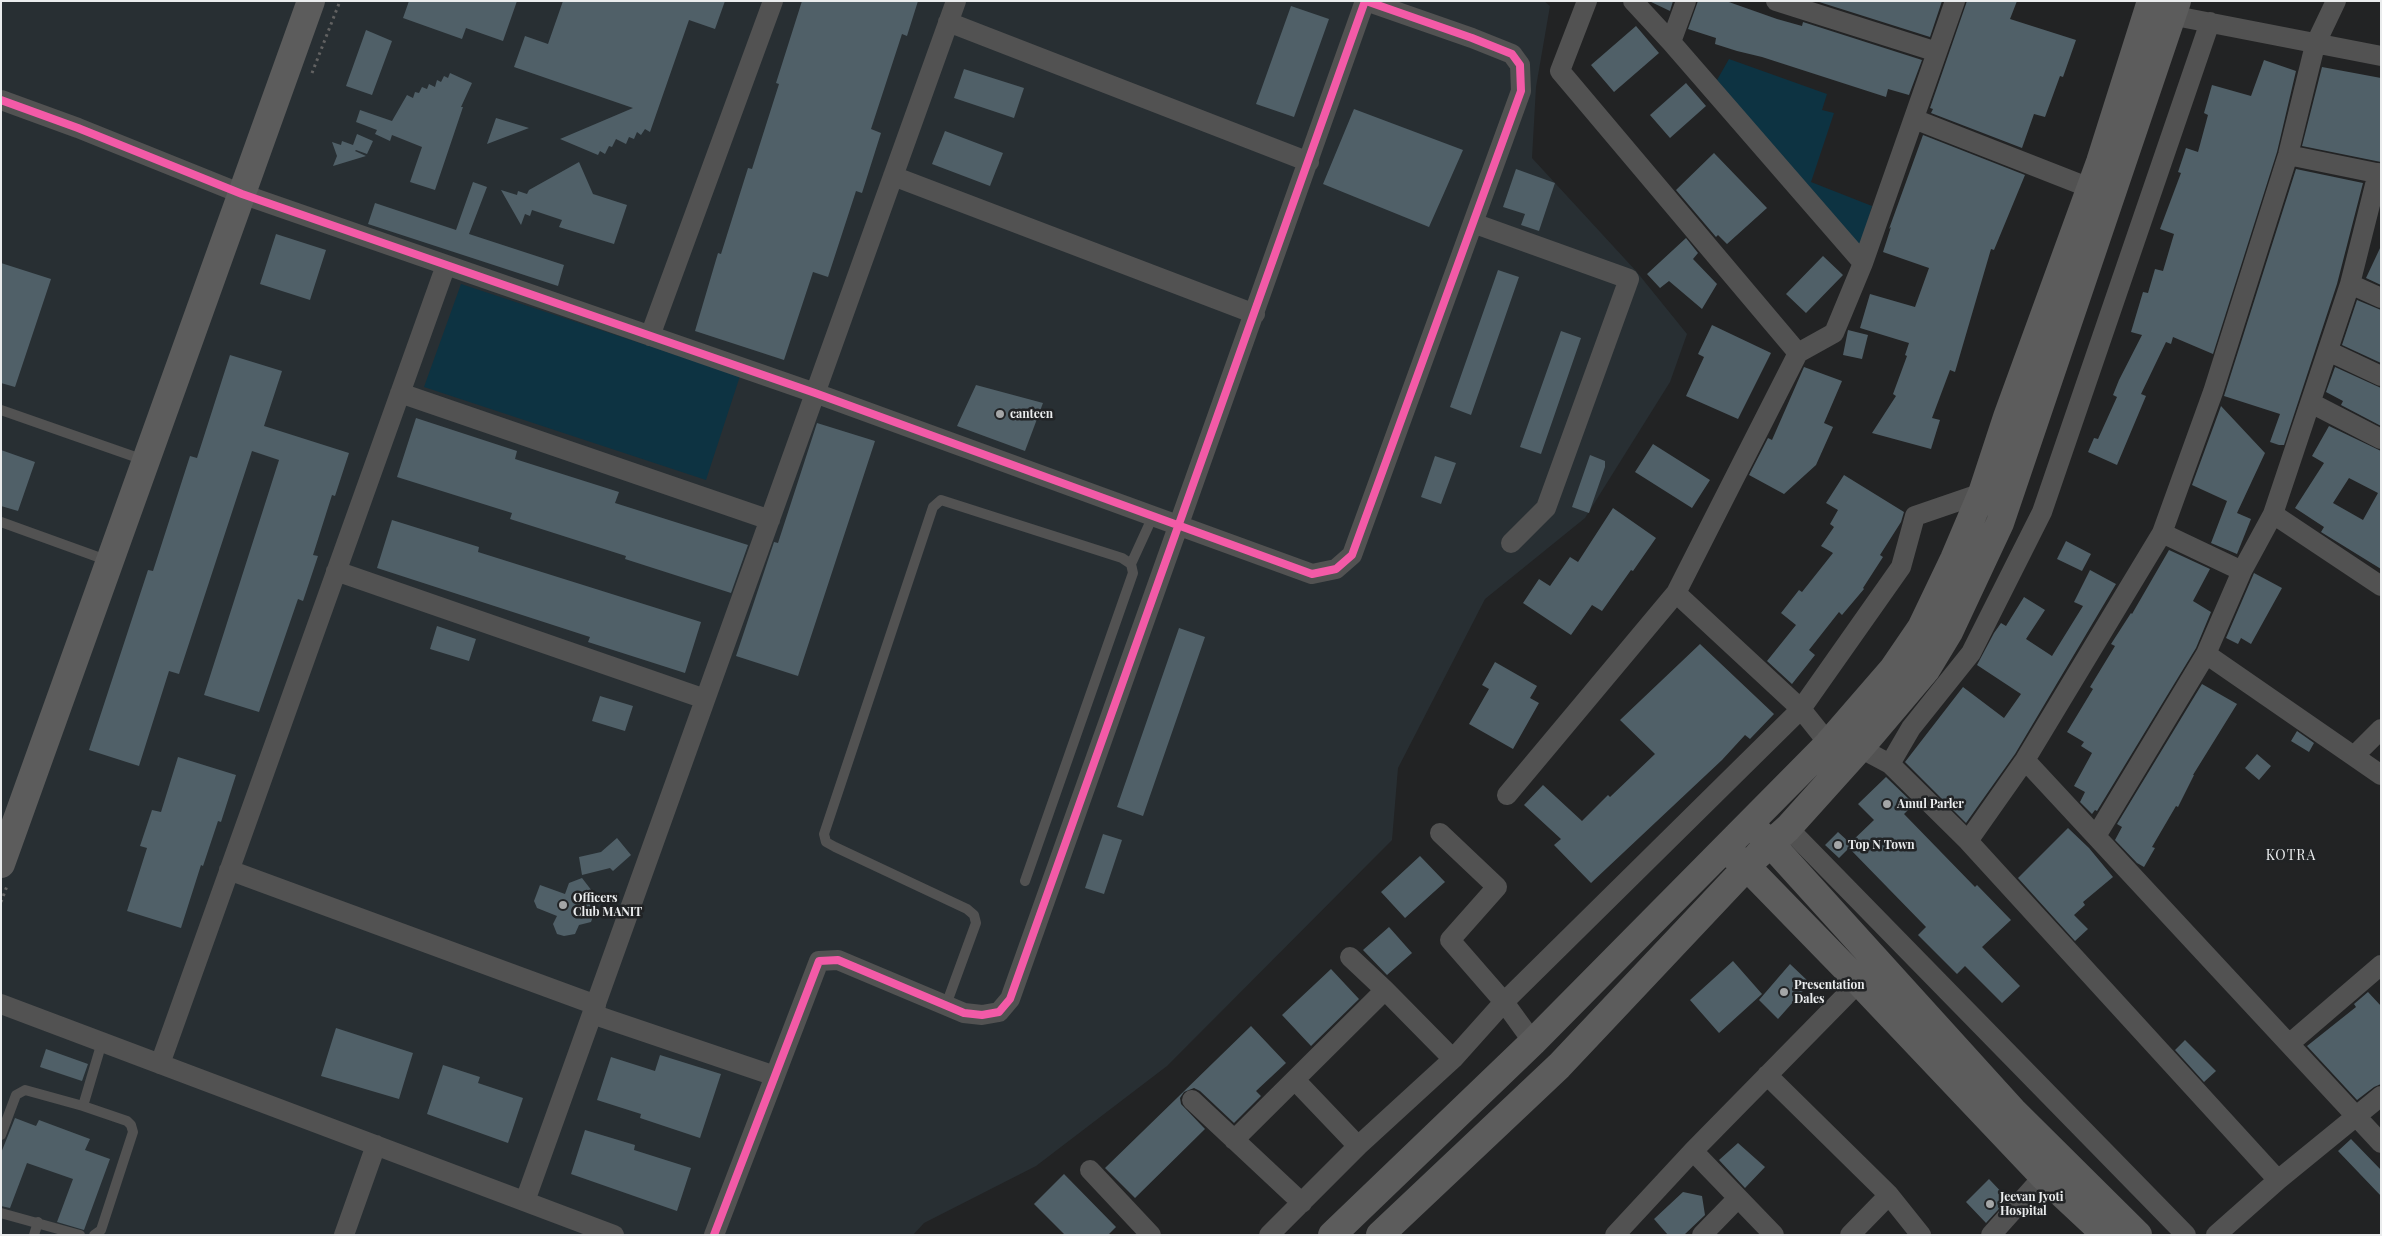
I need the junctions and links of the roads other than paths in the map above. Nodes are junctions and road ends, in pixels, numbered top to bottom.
1 (311, 1) edge
2 (773, 1) edge
3 (956, 1) edge
4 (1366, 1) edge
5 (1633, 1) edge
6 (1686, 1) edge
7 (1776, 1) edge
8 (1955, 1) edge
9 (2336, 1) edge
10 (1585, 2) edge
11 (2162, 7) edge
12 (948, 22) junction
13 (2210, 22) junction
14 (1671, 42) junction
15 (2315, 45) junction
16 (1937, 52) junction
17 (2380, 55) edge
18 (1, 100) edge
19 (1914, 119) junction
20 (2288, 155) junction
21 (1309, 162) junction
22 (2380, 174) edge
23 (893, 176) junction
24 (2090, 188) junction
25 (242, 194) junction
26 (1473, 223) junction
27 (1862, 263) junction
28 (446, 265) junction
29 (2350, 284) junction
30 (2381, 298) edge
31 (1255, 314) junction
32 (650, 336) junction
33 (2328, 351) junction
34 (1798, 353) junction
35 (2381, 376) edge
36 (400, 393) junction
37 (815, 393) junction
38 (2311, 403) junction
39 (1, 410) edge
40 (2381, 440) edge
41 (146, 461) junction
42 (1982, 492) junction
43 (2273, 514) junction
44 (1153, 516) junction
45 (770, 520) junction
46 (1, 522) edge
47 (1180, 526) junction
48 (2162, 533) junction
49 (1511, 543) dead end
50 (110, 561) junction
51 (1131, 564) junction
52 (336, 571) junction
53 (2242, 571) junction
54 (2381, 586) edge
55 (1676, 593) junction
56 (2206, 654) junction
57 (705, 699) junction
58 (1801, 709) junction
59 (2381, 729) edge
60 (1845, 752) junction
61 (2354, 756) junction
62 (2025, 760) junction
63 (1890, 764) junction
64 (2381, 775) edge
65 (1507, 795) dead end
66 (1749, 824) junction
67 (1440, 833) dead end
68 (1779, 835) junction
69 (2096, 836) junction
70 (1968, 841) junction
71 (1725, 850) junction
72 (1, 864) edge
73 (1747, 867) junction
74 (229, 870) junction
75 (1025, 881) dead end
76 (1350, 957) dead end
77 (2381, 965) edge
78 (1859, 982) junction
79 (1385, 990) junction
80 (1504, 1002) junction
81 (1, 1004) edge
82 (946, 1005) junction
83 (594, 1009) junction
84 (102, 1042) junction
85 (1533, 1042) junction
86 (2289, 1044) junction
87 (1453, 1059) junction
88 (160, 1064) junction
89 (775, 1076) junction
90 (1767, 1076) junction
91 (1294, 1080) junction
92 (2381, 1096) edge
93 (1192, 1100) dead end
94 (83, 1106) junction
95 (2356, 1116) junction
96 (1, 1135) edge
97 (1234, 1140) junction
98 (2381, 1143) edge
99 (376, 1145) junction
100 (1358, 1146) junction
101 (1693, 1151) junction
102 (2052, 1167) junction
103 (1090, 1170) dead end
104 (2278, 1180) junction
105 (1889, 1195) junction
106 (1738, 1198) junction
107 (525, 1201) junction
108 (1302, 1204) junction
109 (1, 1213) edge
110 (38, 1222) junction
111 (578, 1228) edge
112 (34, 1235) edge
113 (80, 1235) edge
114 (94, 1235) edge
115 (344, 1235) edge
116 (614, 1235) edge
117 (714, 1235) edge
118 (1150, 1235) edge
119 (1269, 1235) edge
120 (1332, 1235) edge
121 (1380, 1235) edge
122 (1615, 1235) edge
123 (1702, 1235) edge
124 (1774, 1235) edge
125 (1850, 1235) edge
126 (1921, 1235) edge
127 (1991, 1235) edge
128 (2106, 1235) edge
129 (2138, 1235) edge
130 (2186, 1235) edge
131 (2216, 1235) edge

1 - 25 main road
2 - 32 street
3 - 12 street
4 - 21 street
4 - 26 street
5 - 14 street
6 - 14 street
7 - 16 street
8 - 16 street
9 - 15 street
10 - 34 street
11 - 13 street
11 - 24 main road
11 - 60 main road
12 - 21 street
12 - 23 street
13 - 15 street
13 - 63 street
14 - 27 street
15 - 17 street
15 - 20 street
16 - 19 street
18 - 25 street
19 - 24 street
19 - 27 street
20 - 22 street
20 - 48 street
21 - 31 street
22 - 29 street
23 - 31 street
23 - 37 street
24 - 42 main road
25 - 28 street
25 - 41 main road
26 - 47 street
26 - 49 street
27 - 34 street
28 - 32 street
28 - 36 street
29 - 30 street
29 - 33 street
31 - 47 street
32 - 37 street
33 - 35 street
33 - 38 street
34 - 55 street
36 - 45 street
36 - 52 street
37 - 44 street
37 - 45 street
38 - 40 street
38 - 43 street
39 - 41 lane
41 - 50 main road
42 - 58 street
42 - 60 main road
43 - 53 street
43 - 54 street
44 - 47 street
44 - 51 lane
45 - 57 street
46 - 50 lane
47 - 82 street
48 - 53 street
48 - 62 street
50 - 72 main road
51 - 75 lane
51 - 82 lane
52 - 57 street
52 - 74 street
53 - 56 street
55 - 58 street
55 - 65 street
56 - 61 street
56 - 69 street
57 - 83 street
58 - 60 street
58 - 80 street
59 - 61 street
60 - 63 street
60 - 66 main road
60 - 68 main road
61 - 64 street
62 - 69 street
62 - 70 street
63 - 70 street
66 - 68 main road
66 - 71 main road
67 - 80 street
68 - 73 main road
68 - 102 main road
68 - 130 street
69 - 86 street
70 - 104 street
71 - 73 main road
71 - 85 main road
73 - 78 main road
73 - 121 main road
74 - 83 street
74 - 88 street
76 - 79 street
77 - 86 street
78 - 90 street
78 - 102 main road
79 - 87 street
79 - 91 street
80 - 85 street
80 - 87 street
81 - 84 street
82 - 89 street
83 - 89 street
83 - 107 street
84 - 88 street
84 - 94 lane
85 - 120 main road
86 - 95 street
87 - 100 street
88 - 99 street
89 - 117 street
90 - 101 street
90 - 105 street
91 - 97 street
91 - 100 street
92 - 95 street
93 - 97 street
94 - 96 lane
94 - 114 lane
95 - 98 street
95 - 104 street
97 - 108 street
99 - 107 street
99 - 115 street
100 - 108 street
101 - 106 street
101 - 122 street
102 - 127 street
102 - 128 main road
102 - 129 main road
103 - 118 street
104 - 131 street
105 - 125 street
105 - 126 street
106 - 123 street
106 - 124 street
107 - 111 street
108 - 119 street
109 - 110 lane
110 - 112 lane
110 - 113 lane
111 - 116 street

